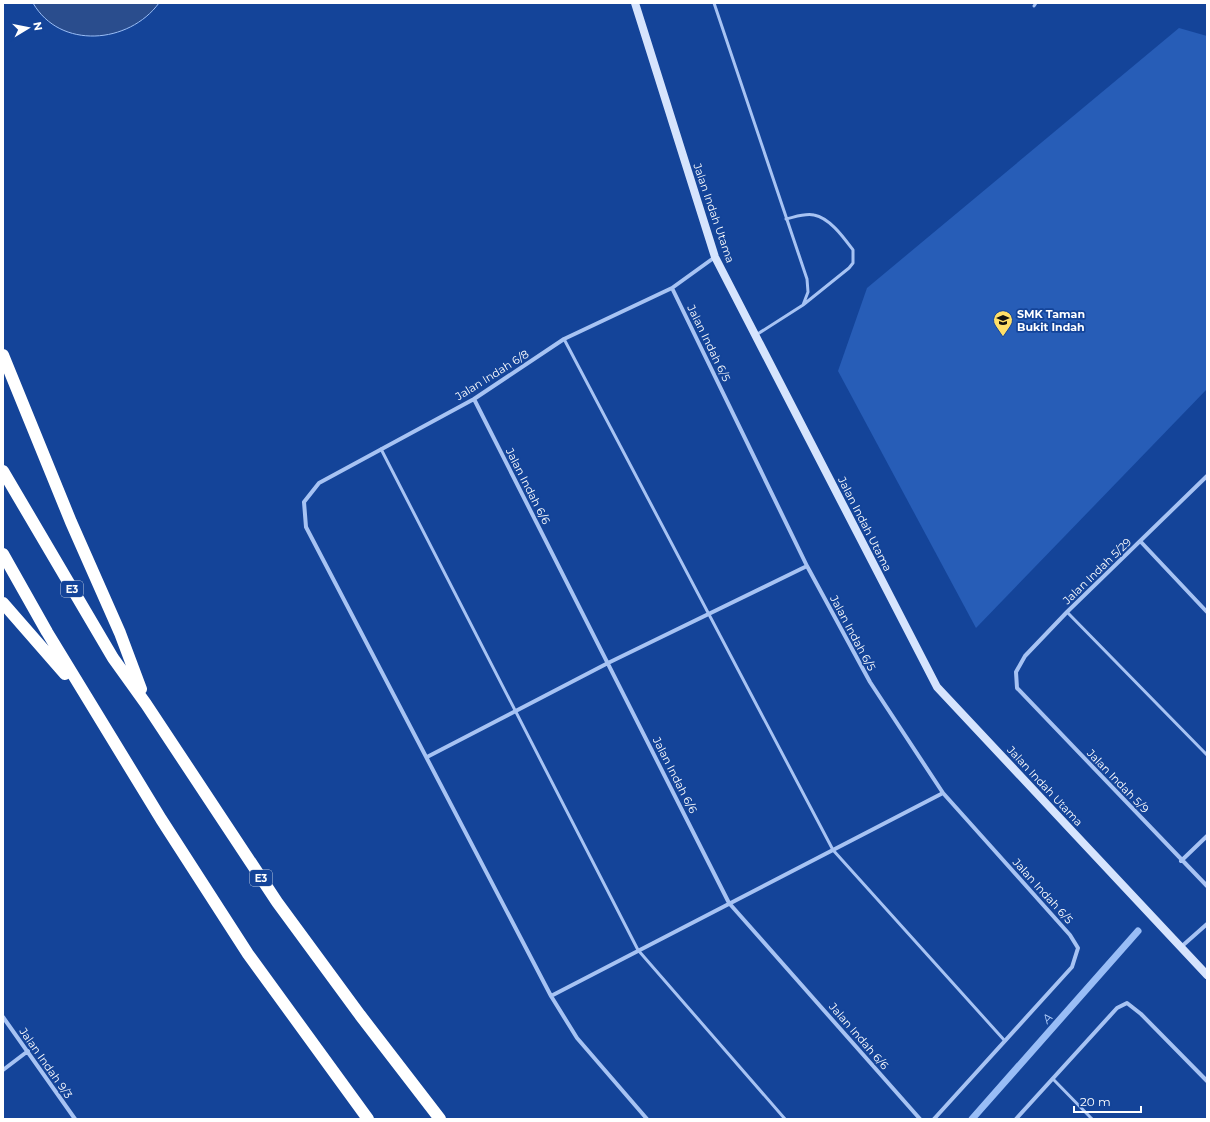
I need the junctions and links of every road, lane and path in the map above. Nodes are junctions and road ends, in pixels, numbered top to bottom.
1 (635, 3) edge
2 (714, 3) edge
3 (786, 219) junction
4 (715, 257) junction
5 (672, 288) junction
6 (804, 305) junction
7 (754, 336) junction
8 (564, 339) junction
9 (3, 355) edge
10 (474, 399) junction
11 (381, 449) junction
12 (3, 471) edge
13 (1207, 476) edge
14 (1141, 542) junction
15 (3, 554) edge
16 (807, 566) junction
17 (3, 603) edge
18 (1067, 612) junction
19 (1207, 612) edge
20 (708, 614) junction
21 (608, 663) junction
22 (1017, 688) joint
23 (86, 698) junction
24 (146, 704) junction
25 (516, 710) junction
26 (1207, 755) edge
27 (427, 756) junction
28 (943, 793) junction
29 (1207, 836) edge
30 (833, 850) junction
31 (1181, 861) junction
32 (1207, 886) edge
33 (729, 903) junction
34 (1207, 924) edge
35 (1181, 948) junction
36 (638, 950) junction
37 (1207, 975) edge
38 (551, 996) junction
39 (3, 1017) edge
40 (1005, 1041) junction
41 (28, 1051) junction
42 (3, 1070) edge
43 (1053, 1079) junction
44 (1207, 1081) edge
45 (75, 1119) edge
46 (368, 1119) edge
47 (440, 1119) edge
48 (647, 1119) edge
49 (785, 1119) edge
50 (920, 1119) edge
51 (934, 1119) edge
52 (1016, 1119) edge
53 (1092, 1119) edge

1 - 4 main road, Jalan Indah Utama
2 - 3 lane
3 - 6 lane
3 - 6 lane
4 - 5 street, Jalan Indah 6/8
4 - 7 main road, Jalan Indah Utama
5 - 8 street, Jalan Indah 6/8
5 - 16 street, Jalan Indah 6/5
6 - 7 lane
7 - 35 main road, Jalan Indah Utama
8 - 10 street, Jalan Indah 6/8
8 - 20 lane
9 - 24 highway
10 - 11 street, Jalan Indah 6/8
10 - 21 street, Jalan Indah 6/6
11 - 25 lane
11 - 27 street, Jalan Indah 6/8
12 - 24 highway, E3
13 - 14 street, Jalan Indah 5/29
14 - 18 street, Jalan Indah 5/29
14 - 19 street
15 - 23 highway
16 - 20 street
16 - 28 street, Jalan Indah 6/5
17 - 23 highway
18 - 22 street, Jalan Indah 5/29
18 - 26 lane
20 - 21 street
20 - 30 lane
21 - 25 street
21 - 33 street, Jalan Indah 6/6
22 - 31 street, Jalan Indah 5/9
23 - 46 highway
24 - 47 highway, E3
25 - 27 street
25 - 36 lane
27 - 38 street
28 - 30 street
28 - 40 street, Jalan Indah 6/5
29 - 31 street
30 - 33 street
30 - 40 lane
31 - 32 street, Jalan Indah 5/9
33 - 36 street
33 - 50 street, Jalan Indah 6/6
34 - 35 street
35 - 37 main road, Jalan Indah Utama
36 - 38 street
36 - 49 lane
38 - 48 street
39 - 41 street, Jalan Indah 9/3
40 - 51 street
41 - 42 street
41 - 45 street, Jalan Indah 9/3
43 - 44 street
43 - 52 street
43 - 53 lane

